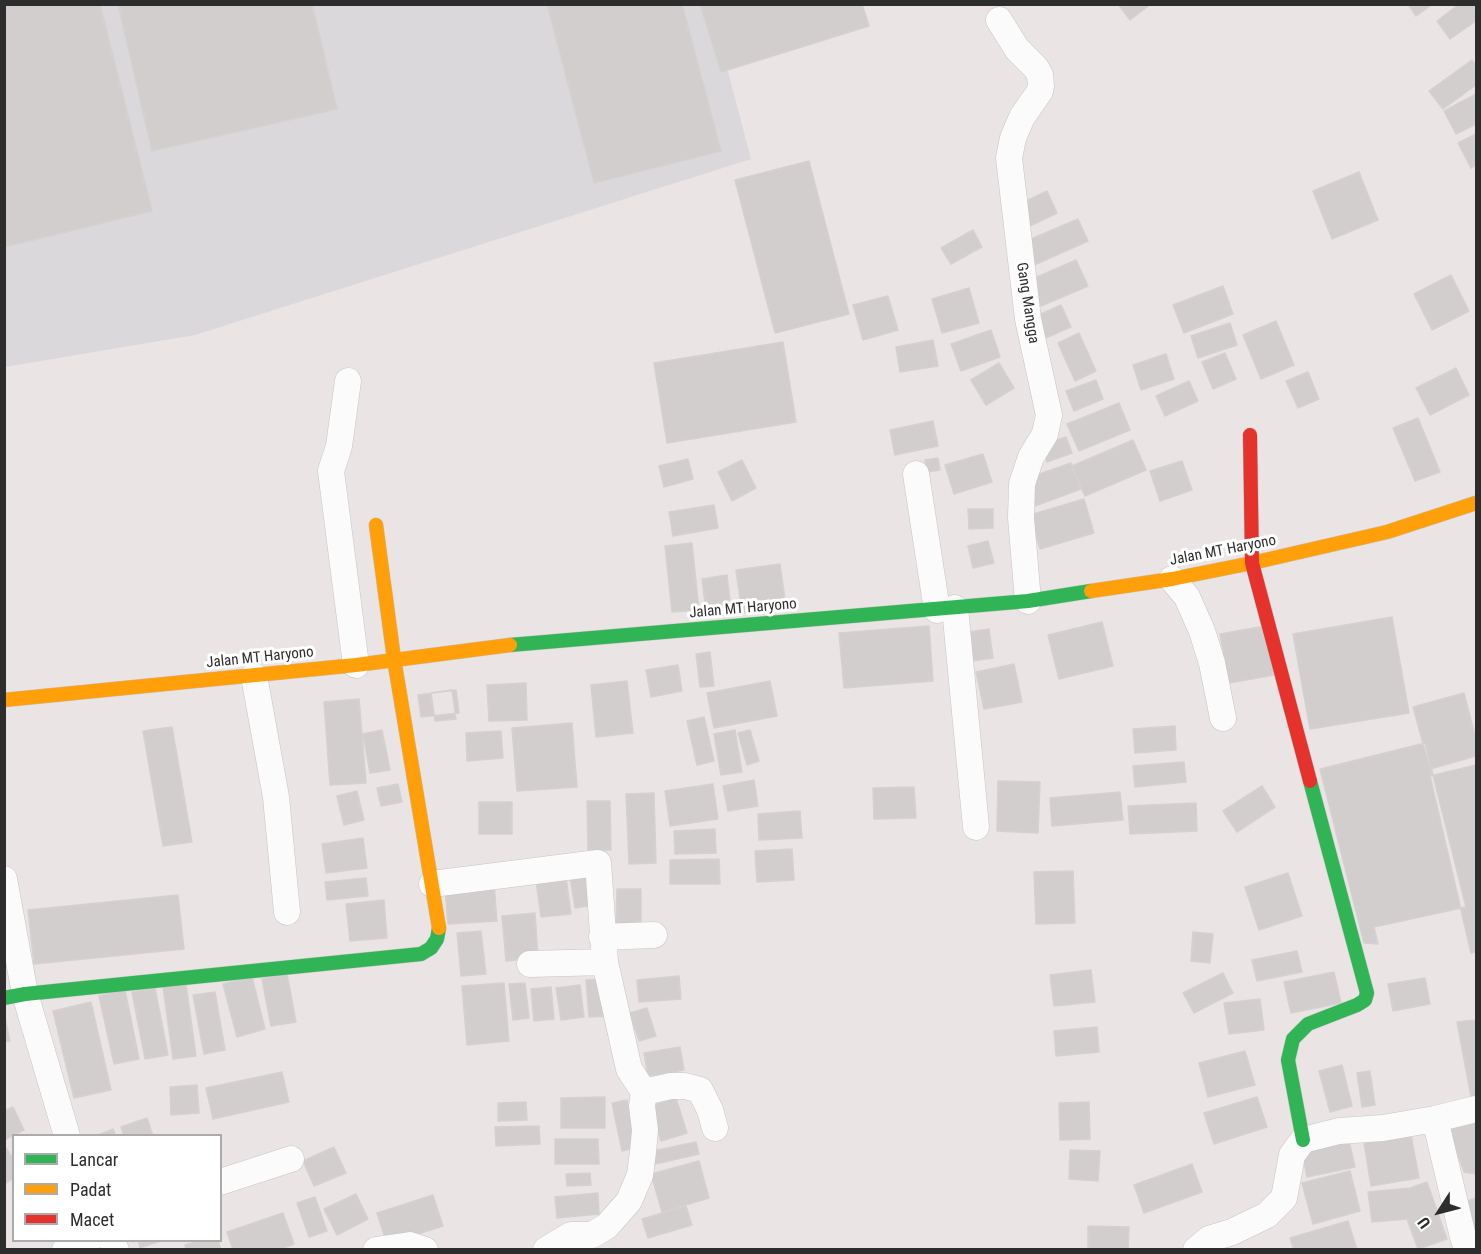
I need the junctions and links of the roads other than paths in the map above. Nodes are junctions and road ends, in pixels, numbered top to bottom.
1 (999, 20) dead end
2 (348, 381) dead end
3 (1250, 435) dead end
4 (916, 474) dead end
5 (1476, 503) edge
6 (376, 525) dead end
7 (1252, 563) junction
8 (1172, 579) junction
9 (1028, 601) junction
10 (946, 609) junction
11 (394, 659) junction
12 (356, 665) junction
13 (254, 676) junction
14 (4, 700) edge
15 (1223, 718) dead end
16 (976, 827) dead end
17 (4, 879) edge
18 (432, 884) junction
19 (286, 912) dead end
20 (654, 935) dead end
21 (603, 949) junction
22 (530, 964) dead end
23 (15, 996) edge
24 (644, 1092) junction
25 (1476, 1109) edge
26 (1435, 1119) junction
27 (716, 1128) dead end
28 (66, 1134) edge
29 (1303, 1140) junction
30 (291, 1159) dead end
31 (222, 1181) edge
32 (84, 1242) edge
33 (65, 1250) edge
34 (376, 1250) edge
35 (425, 1250) edge
36 (546, 1250) edge
37 (1196, 1250) edge
38 (1468, 1250) edge

1 - 9 street, Gang Mangga
2 - 12 street
3 - 7 street
4 - 10 street
5 - 7 street, Jalan MT Haryono
6 - 11 street
7 - 8 street, Jalan MT Haryono
7 - 29 street
8 - 9 street, Jalan MT Haryono
8 - 15 street
9 - 10 street, Jalan MT Haryono
10 - 11 street, Jalan MT Haryono
10 - 16 street
11 - 12 street, Jalan MT Haryono
11 - 18 street
12 - 13 street, Jalan MT Haryono
13 - 14 street, Jalan MT Haryono
13 - 19 street
17 - 23 street
18 - 21 street
18 - 23 street
20 - 21 street
21 - 22 street
21 - 24 street
23 - 28 street
24 - 27 street
24 - 36 street
25 - 26 street
26 - 29 street
26 - 38 street
29 - 37 street
30 - 31 street
32 - 33 street
34 - 35 street

